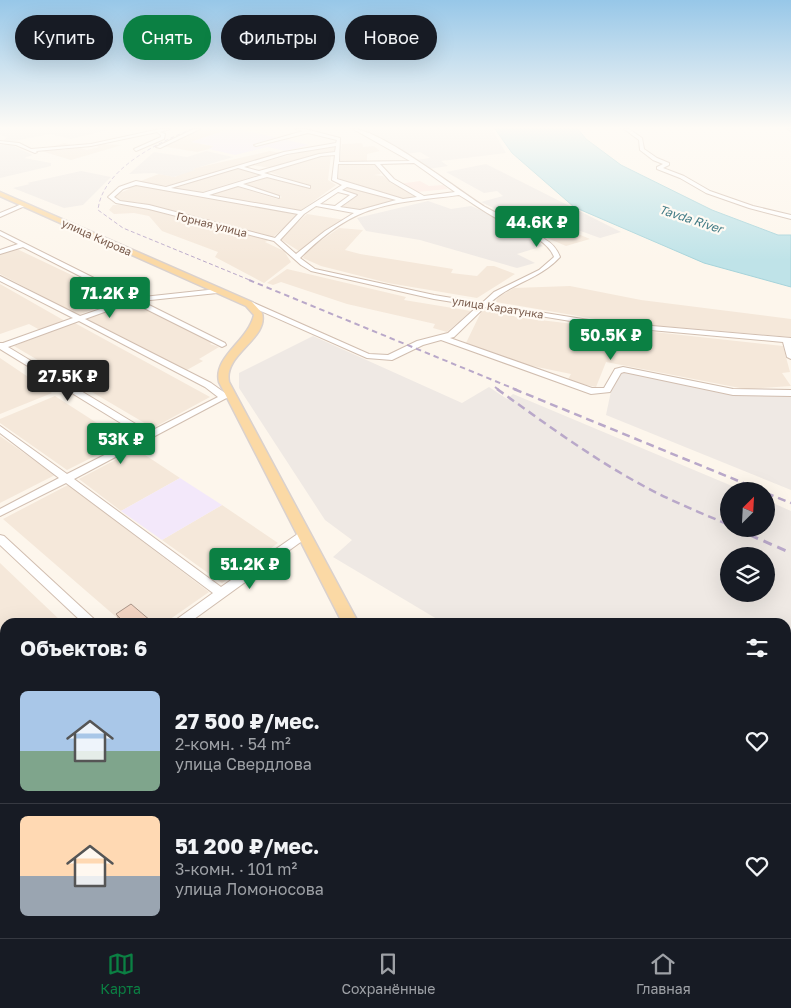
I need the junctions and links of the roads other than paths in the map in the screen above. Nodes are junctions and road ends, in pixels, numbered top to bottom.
1 (219, 173) edge
2 (263, 173) edge
3 (335, 173) edge
4 (382, 173) edge
5 (430, 173) edge
6 (669, 173) edge
7 (268, 175) junction
8 (237, 184) junction
9 (346, 185) junction
10 (308, 187) dead end
11 (166, 188) junction
12 (337, 190) junction
13 (459, 193) junction
14 (0, 194) edge
15 (201, 195) junction
16 (277, 197) dead end
17 (424, 198) junction
18 (405, 201) junction
19 (24, 205) junction
20 (316, 205) junction
21 (337, 207) junction
22 (360, 212) junction
23 (302, 213) junction
24 (0, 215) edge
25 (791, 217) edge
26 (0, 233) edge
27 (276, 240) junction
28 (22, 245) junction
29 (0, 252) edge
30 (298, 259) junction
31 (0, 278) edge
32 (217, 291) junction
33 (132, 300) junction
34 (249, 304) junction
35 (482, 304) junction
36 (77, 319) junction
37 (443, 338) junction
38 (788, 340) edge
39 (222, 345) dead end
40 (1, 347) edge
41 (791, 356) edge
42 (791, 393) edge
43 (227, 396) junction
44 (0, 429) edge
45 (149, 436) junction
46 (68, 479) junction
47 (0, 513) edge
48 (303, 536) junction
49 (0, 539) edge
50 (222, 594) junction
51 (86, 618) edge
52 (188, 618) edge
53 (348, 618) edge

1 - 11 street
2 - 7 street
3 - 9 street
4 - 17 street
5 - 13 street
6 - 25 street
7 - 8 street
7 - 10 street
8 - 15 street
8 - 16 street
9 - 12 street
9 - 18 street
11 - 15 street
11 - 27 street, Горная улица
12 - 20 street
12 - 21 street
13 - 17 street
13 - 35 street
14 - 19 main road, улица Кирова
15 - 23 street
17 - 18 street
18 - 22 street
19 - 24 street
19 - 32 main road, улица Кирова
20 - 21 street
20 - 23 street
21 - 22 street
22 - 30 street
23 - 27 street
26 - 28 street
27 - 30 street, Горная улица
28 - 29 street
28 - 33 street
30 - 35 street, улица Каратунка
31 - 36 street
32 - 33 street
32 - 34 main road, улица Кирова
33 - 36 street
33 - 39 street
34 - 37 street, улица Кирова
34 - 43 main road
35 - 37 street
35 - 38 street, улица Каратунка
36 - 40 street
36 - 43 street
37 - 42 street
38 - 41 street
40 - 45 street
43 - 45 street
43 - 48 main road
44 - 46 street
45 - 46 street
46 - 47 street
46 - 50 street
48 - 50 street
48 - 53 main road
49 - 51 street
50 - 52 street

